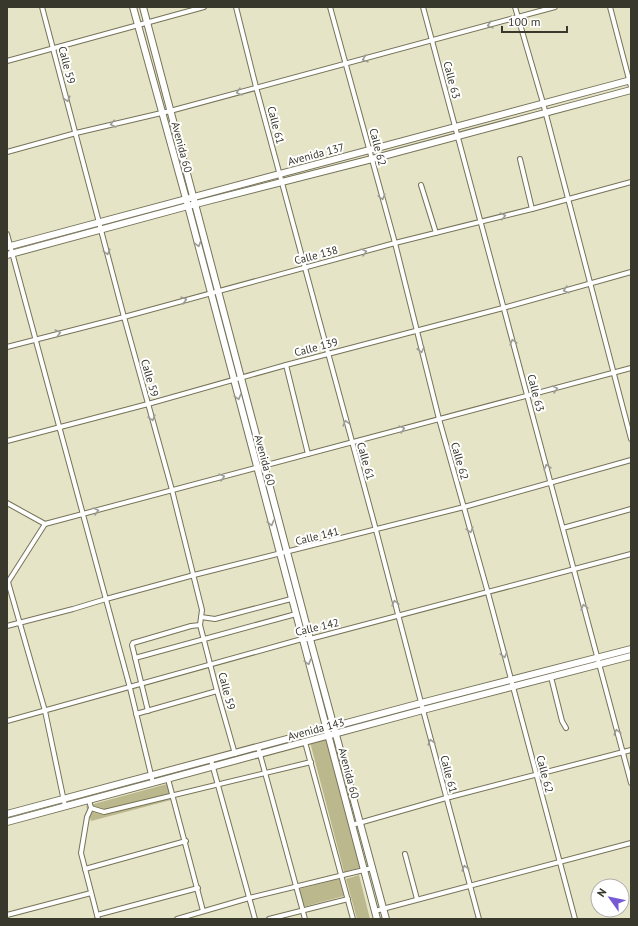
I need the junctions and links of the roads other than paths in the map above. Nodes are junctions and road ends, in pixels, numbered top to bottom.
1 (42, 7) edge
2 (133, 7) edge
3 (142, 7) edge
4 (204, 7) edge
5 (236, 7) edge
6 (330, 7) edge
7 (423, 7) edge
8 (515, 7) edge
9 (555, 7) edge
10 (610, 7) edge
11 (518, 17) junction
12 (147, 23) junction
13 (138, 25) junction
14 (432, 40) junction
15 (53, 49) junction
16 (7, 61) edge
17 (346, 64) junction
18 (630, 80) edge
19 (256, 88) junction
20 (631, 88) edge
21 (543, 103) junction
22 (170, 111) junction
23 (162, 113) junction
24 (546, 113) junction
25 (456, 127) junction
26 (76, 133) junction
27 (458, 136) junction
28 (370, 150) junction
29 (7, 152) edge
30 (520, 159) dead end
31 (372, 160) junction
32 (280, 174) junction
33 (631, 182) edge
34 (282, 183) junction
35 (421, 185) dead end
36 (193, 197) junction
37 (186, 199) junction
38 (568, 200) junction
39 (195, 205) junction
40 (188, 206) junction
41 (532, 209) junction
42 (481, 221) junction
43 (99, 222) junction
44 (101, 230) junction
45 (436, 233) junction
46 (7, 234) edge
47 (395, 243) junction
48 (9, 246) edge
49 (10, 254) edge
50 (305, 267) junction
51 (631, 272) edge
52 (590, 283) junction
53 (219, 291) junction
54 (210, 293) junction
55 (503, 308) junction
56 (124, 317) junction
57 (416, 330) junction
58 (35, 339) junction
59 (7, 347) edge
60 (328, 353) junction
61 (286, 364) junction
62 (631, 368) edge
63 (614, 372) junction
64 (241, 378) junction
65 (234, 379) junction
66 (527, 397) junction
67 (148, 404) junction
68 (439, 419) junction
69 (59, 428) junction
70 (631, 439) edge
71 (7, 441) edge
72 (352, 443) junction
73 (308, 454) junction
74 (631, 460) edge
75 (265, 466) junction
76 (257, 468) junction
77 (552, 483) junction
78 (172, 490) junction
79 (7, 503) edge
80 (464, 507) junction
81 (631, 509) edge
82 (82, 514) junction
83 (45, 524) junction
84 (563, 528) junction
85 (376, 530) junction
86 (288, 552) junction
87 (631, 554) edge
88 (280, 555) junction
89 (574, 570) junction
90 (194, 575) junction
91 (8, 581) edge
92 (488, 593) junction
93 (106, 599) junction
94 (291, 599) junction
95 (296, 614) junction
96 (398, 616) junction
97 (201, 617) junction
98 (20, 622) junction
99 (200, 625) junction
100 (7, 626) edge
101 (204, 638) junction
102 (310, 639) junction
103 (302, 640) junction
104 (631, 649) edge
105 (631, 656) edge
106 (597, 657) junction
107 (135, 658) junction
108 (599, 664) junction
109 (211, 665) junction
110 (551, 677) junction
111 (511, 680) junction
112 (142, 684) junction
113 (512, 687) junction
114 (130, 688) junction
115 (217, 691) junction
116 (421, 703) junction
117 (423, 710) junction
118 (45, 711) junction
119 (148, 711) junction
120 (136, 714) junction
121 (7, 721) edge
122 (566, 728) dead end
123 (335, 730) junction
124 (327, 732) junction
125 (305, 742) junction
126 (258, 747) junction
127 (631, 750) edge
128 (622, 752) junction
129 (235, 754) junction
130 (260, 754) junction
131 (211, 760) junction
132 (311, 762) junction
133 (214, 767) junction
134 (266, 773) junction
135 (536, 774) junction
136 (168, 779) junction
137 (152, 780) junction
138 (631, 784) edge
139 (219, 785) junction
140 (173, 796) junction
141 (446, 798) junction
142 (64, 799) junction
143 (89, 800) junction
144 (65, 806) junction
145 (90, 808) junction
146 (7, 814) edge
147 (7, 822) edge
148 (360, 822) junction
149 (352, 824) junction
150 (186, 841) junction
151 (631, 843) edge
152 (405, 854) dead end
153 (560, 862) junction
154 (372, 868) junction
155 (85, 869) junction
156 (364, 870) junction
157 (342, 876) junction
158 (470, 885) junction
159 (296, 886) junction
160 (198, 888) junction
161 (91, 893) junction
162 (249, 898) junction
163 (348, 899) junction
164 (417, 899) junction
165 (383, 909) junction
166 (302, 910) junction
167 (204, 911) junction
168 (375, 911) junction
169 (7, 915) edge
170 (97, 917) edge
171 (190, 917) edge
172 (176, 919) edge
173 (255, 919) edge
174 (269, 919) edge
175 (304, 919) edge
176 (353, 919) edge
177 (377, 919) edge
178 (386, 919) edge
179 (479, 919) edge
180 (575, 919) edge

1 - 15 street, Calle 59
2 - 13 main road, Avenida 60
3 - 12 main road, Avenida 60
4 - 12 street
5 - 19 street, Calle 61
6 - 17 street, Calle 62
7 - 14 street, Calle 63
8 - 11 street
9 - 11 street
10 - 18 street
11 -> 14 street
11 - 21 street
12 - 13 street
12 - 22 main road, Avenida 60
13 - 15 street
13 - 23 main road, Avenida 60
14 -> 17 street
14 - 25 street, Calle 63
15 - 16 street
15 -> 26 street, Calle 59
17 - 19 street
17 - 28 street, Calle 62
18 - 20 street
18 - 21 main road, Avenida 137
19 -> 22 street
19 - 32 street, Calle 61
20 - 24 main road, Avenida 137
21 - 24 street
21 - 25 main road, Avenida 137
22 - 23 street
22 - 36 main road, Avenida 60
23 -> 26 street
23 - 37 main road, Avenida 60
24 - 27 main road, Avenida 137
24 - 38 street
25 - 27 street, Calle 63
25 - 28 main road, Avenida 137
26 - 29 street
26 - 43 street, Calle 59
27 - 31 main road, Avenida 137
27 - 42 street, Calle 63
28 - 31 street, Calle 62
28 - 32 main road, Avenida 137
30 - 41 street
31 - 34 main road, Avenida 137
31 -> 47 street, Calle 62
32 - 34 street, Calle 61
32 - 36 main road, Avenida 137
33 - 38 street, Calle 138
34 - 39 main road, Avenida 137
34 - 50 street, Calle 61
35 - 45 street
36 - 37 main road, Avenida 137
36 - 39 main road, Avenida 60
37 - 40 main road, Avenida 60
37 - 43 main road, Avenida 137
38 - 41 street, Calle 138
38 - 52 street
39 - 40 main road, Avenida 137
39 - 53 main road, Avenida 60
40 - 44 main road, Avenida 137
40 -> 54 main road, Avenida 60
42 -> 41 street, Calle 138
42 - 45 street, Calle 138
42 - 55 street, Calle 63
43 - 44 street, Calle 59
43 - 48 main road, Avenida 137
44 - 49 main road, Avenida 137
44 -> 56 street, Calle 59
45 - 47 street, Calle 138
46 - 48 street
50 -> 47 street, Calle 138
47 - 57 street, Calle 62
48 - 49 street
49 - 58 street
50 - 53 street, Calle 138
50 - 60 street, Calle 61
51 - 52 street, Calle 139
52 -> 55 street, Calle 139
52 - 63 street
53 - 54 street, Calle 138
53 - 64 main road, Avenida 60
56 -> 54 street, Calle 138
54 - 65 main road, Avenida 60
55 - 57 street, Calle 139
66 -> 55 street, Calle 63
58 -> 56 street, Calle 138
56 - 67 street, Calle 59
57 - 60 street, Calle 139
57 -> 68 street, Calle 62
58 - 59 street, Calle 138
58 - 69 street
60 - 61 street, Calle 139
72 -> 60 street, Calle 61
61 - 64 street, Calle 139
61 - 73 street
62 - 63 street
66 -> 63 street
63 - 70 street
64 - 65 street, Calle 139
64 - 75 main road, Avenida 60
65 - 67 street, Calle 139
65 -> 76 main road, Avenida 60
66 - 68 street
77 -> 66 street, Calle 63
67 - 69 street, Calle 139
67 -> 78 street, Calle 59
72 -> 68 street
68 - 80 street, Calle 62
69 - 71 street, Calle 139
69 - 82 street
72 - 73 street
72 - 85 street, Calle 61
73 - 75 street
74 - 77 street, Calle 141
75 - 76 street
75 - 86 main road, Avenida 60
78 -> 76 street
76 -> 88 main road, Avenida 60
77 - 80 street, Calle 141
77 - 84 street, Calle 63
82 -> 78 street
78 - 90 street, Calle 59
79 - 83 street
80 - 85 street, Calle 141
80 -> 92 street, Calle 62
81 - 84 street
82 - 83 street
82 - 93 street
83 - 91 street
84 - 89 street, Calle 63
85 - 86 street, Calle 141
96 -> 85 street, Calle 61
86 - 88 street, Calle 141
86 - 102 main road, Avenida 60
87 - 89 street, Calle 142
88 - 90 street, Calle 141
88 - 94 main road, Avenida 60
89 - 92 street, Calle 142
106 -> 89 street, Calle 63
90 - 93 street, Calle 141
90 - 97 street, Calle 59
91 - 98 street
92 - 96 street, Calle 142
92 -> 111 street, Calle 62
93 - 98 street, Calle 141
93 - 114 street
94 - 95 main road, Avenida 60
94 - 97 street
95 - 101 street
95 - 103 main road, Avenida 60
96 - 102 street, Calle 142
96 - 116 street, Calle 61
97 - 99 street, Calle 59
98 - 100 street, Calle 141
98 - 118 street
99 - 101 street, Calle 59
99 - 107 street
101 - 107 street
101 - 109 street, Calle 59
102 - 103 street, Calle 142
102 - 123 main road, Avenida 60
103 - 109 street, Calle 142
103 -> 124 main road, Avenida 60
104 - 106 main road, Avenida 143
105 - 108 main road, Avenida 143
106 - 108 street, Calle 63
106 - 111 main road, Avenida 143
107 - 112 street
108 - 110 main road, Avenida 143
128 -> 108 street, Calle 63
109 - 112 street, Calle 142
109 - 115 street, Calle 59
110 - 113 main road, Avenida 143
110 - 122 street
111 - 113 street, Calle 62
111 - 116 main road, Avenida 143
112 - 114 street, Calle 142
112 - 119 street
113 - 117 main road, Avenida 143
113 - 135 street, Calle 62
114 - 118 street, Calle 142
114 - 120 street
115 - 119 street
115 - 129 street, Calle 59
116 - 117 street, Calle 61
116 - 123 main road, Avenida 143
117 - 123 main road, Avenida 143
141 -> 117 street, Calle 61
118 - 121 street, Calle 142
118 - 142 street
119 - 120 street
120 - 137 street
123 - 124 main road, Avenida 143
123 - 148 main road, Avenida 60
124 - 125 main road, Avenida 143
124 - 126 main road, Avenida 143
124 - 149 main road, Avenida 60
125 - 130 main road, Avenida 143
125 - 132 street
126 - 129 main road, Avenida 143
126 - 130 street
127 - 128 street
128 - 135 street
128 - 138 street, Calle 63
129 - 131 main road, Avenida 143
130 - 133 main road, Avenida 143
130 - 134 street
131 - 133 street
131 - 137 main road, Avenida 143
132 - 134 street
132 - 157 street
133 - 136 main road, Avenida 143
133 - 139 street
134 - 139 street
134 - 159 street
135 - 141 street
135 - 153 street, Calle 62
136 - 137 main road, Avenida 143
136 - 140 street
137 - 142 main road, Avenida 143
137 - 143 main road, Avenida 143
139 - 140 street
139 - 162 street
140 - 145 street
140 - 150 street
141 - 148 street
158 -> 141 street, Calle 61
142 - 144 street
142 - 146 main road, Avenida 143
143 - 144 main road, Avenida 143
143 - 145 street
144 - 147 main road, Avenida 143
145 - 155 street
148 - 149 street
148 - 154 main road, Avenida 60
149 - 156 main road, Avenida 60
150 - 155 street
150 - 160 street
151 - 153 street
152 - 164 street
153 - 158 street
153 - 180 street, Calle 62
154 - 156 street
154 - 165 main road, Avenida 60
155 - 161 street
156 - 157 street
156 - 168 main road, Avenida 60
157 - 159 street
157 - 163 street
158 - 164 street
158 - 179 street, Calle 61
159 - 162 street
159 - 166 street
160 - 167 street
160 - 170 street
161 - 169 street
161 - 170 street
162 - 167 street
162 - 173 street
163 - 166 street
163 - 176 street
164 - 165 street
165 - 168 street
165 - 178 main road, Avenida 60
166 - 174 street
166 - 175 street
167 - 171 street
168 - 177 main road, Avenida 60
171 - 172 street

